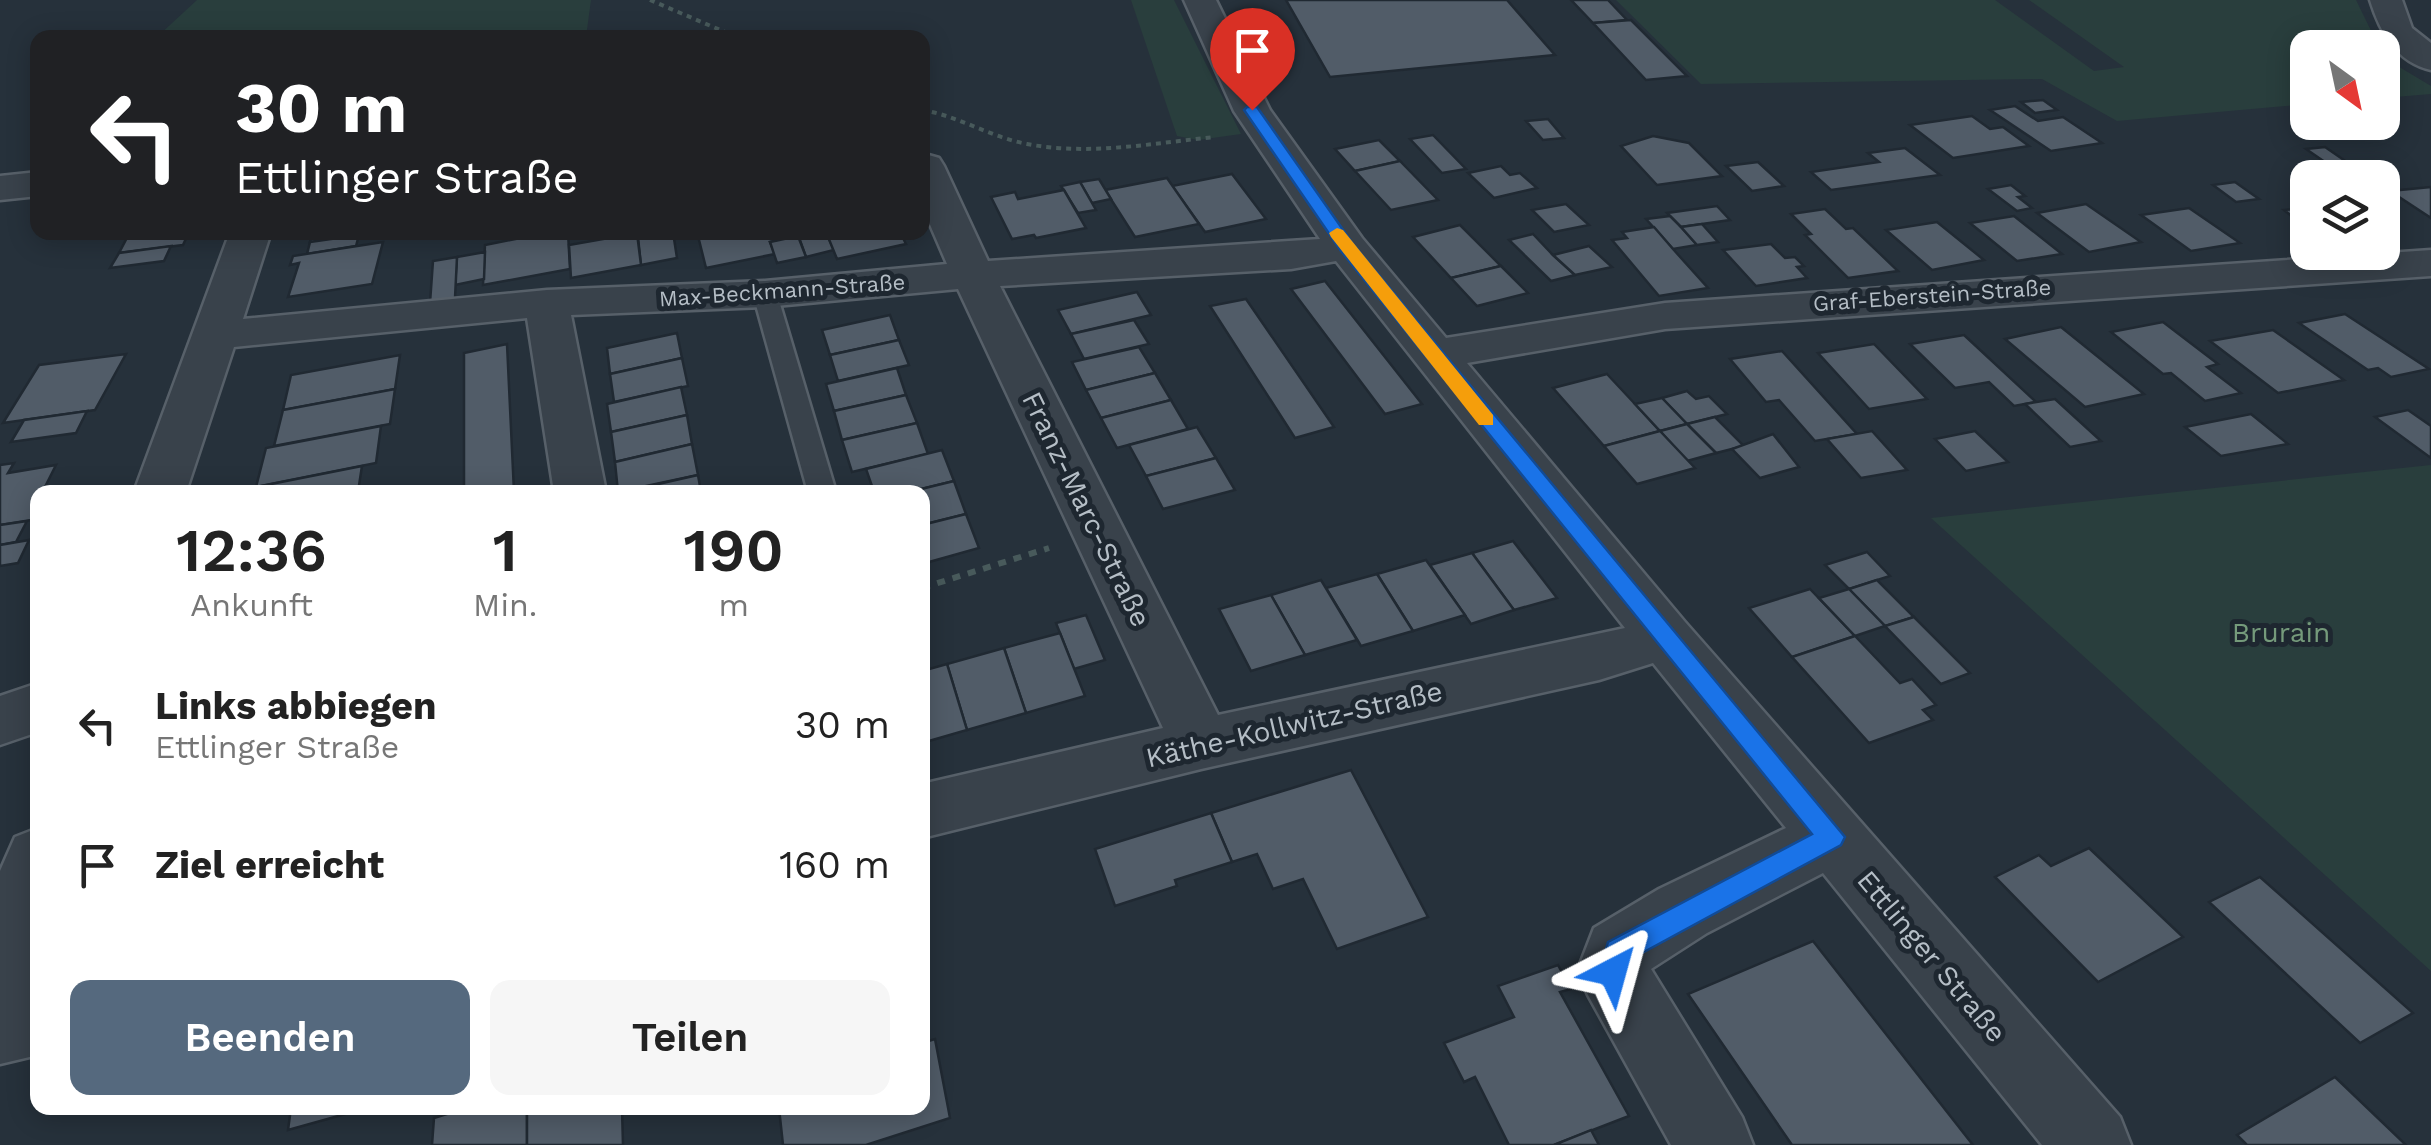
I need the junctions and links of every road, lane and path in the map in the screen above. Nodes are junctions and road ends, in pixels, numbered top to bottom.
1 (650, 0) edge
2 (1200, 0) edge
3 (2387, 0) edge
4 (2423, 19) dead end
5 (719, 30) edge
6 (2428, 58) edge
7 (930, 113) edge
8 (1266, 134) junction
9 (930, 177) edge
10 (30, 185) edge
11 (0, 188) edge
12 (248, 240) edge
13 (1347, 247) junction
14 (2431, 264) edge
15 (974, 275) junction
16 (765, 294) junction
17 (546, 304) junction
18 (217, 334) junction
19 (1436, 354) junction
20 (163, 485) edge
21 (579, 485) edge
22 (820, 485) edge
23 (1098, 533) junction
24 (930, 586) edge
25 (1665, 637) junction
26 (30, 711) edge
27 (0, 721) edge
28 (1200, 744) junction
29 (930, 809) edge
30 (1832, 837) junction
31 (30, 881) edge
32 (0, 976) edge
33 (30, 1022) edge
34 (0, 1029) edge
35 (1714, 1145) edge
36 (2092, 1145) edge

1 - 5 path
2 - 8 street, Ettlinger Straße
3 - 6 street
4 - 6 street
7 - 8 path
8 - 13 street, Ettlinger Straße
9 - 15 street, Franz-Marc-Straße
10 - 11 street
12 - 18 street
13 - 15 street, Max-Beckmann-Straße
13 - 19 street, Ettlinger Straße
14 - 19 street, Graf-Eberstein-Straße
15 - 16 street, Max-Beckmann-Straße
15 - 23 street, Franz-Marc-Straße
16 - 17 street, Max-Beckmann-Straße
16 - 22 lane
17 - 18 street, Max-Beckmann-Straße
17 - 21 street
18 - 20 street
19 - 25 street, Ettlinger Straße
23 - 24 path
23 - 28 street, Franz-Marc-Straße
25 - 28 street, Käthe-Kollwitz-Straße
25 - 30 street, Ettlinger Straße
26 - 27 street
28 - 29 street, Käthe-Kollwitz-Straße
30 - 35 street
30 - 36 street, Ettlinger Straße
31 - 32 street
33 - 34 street

